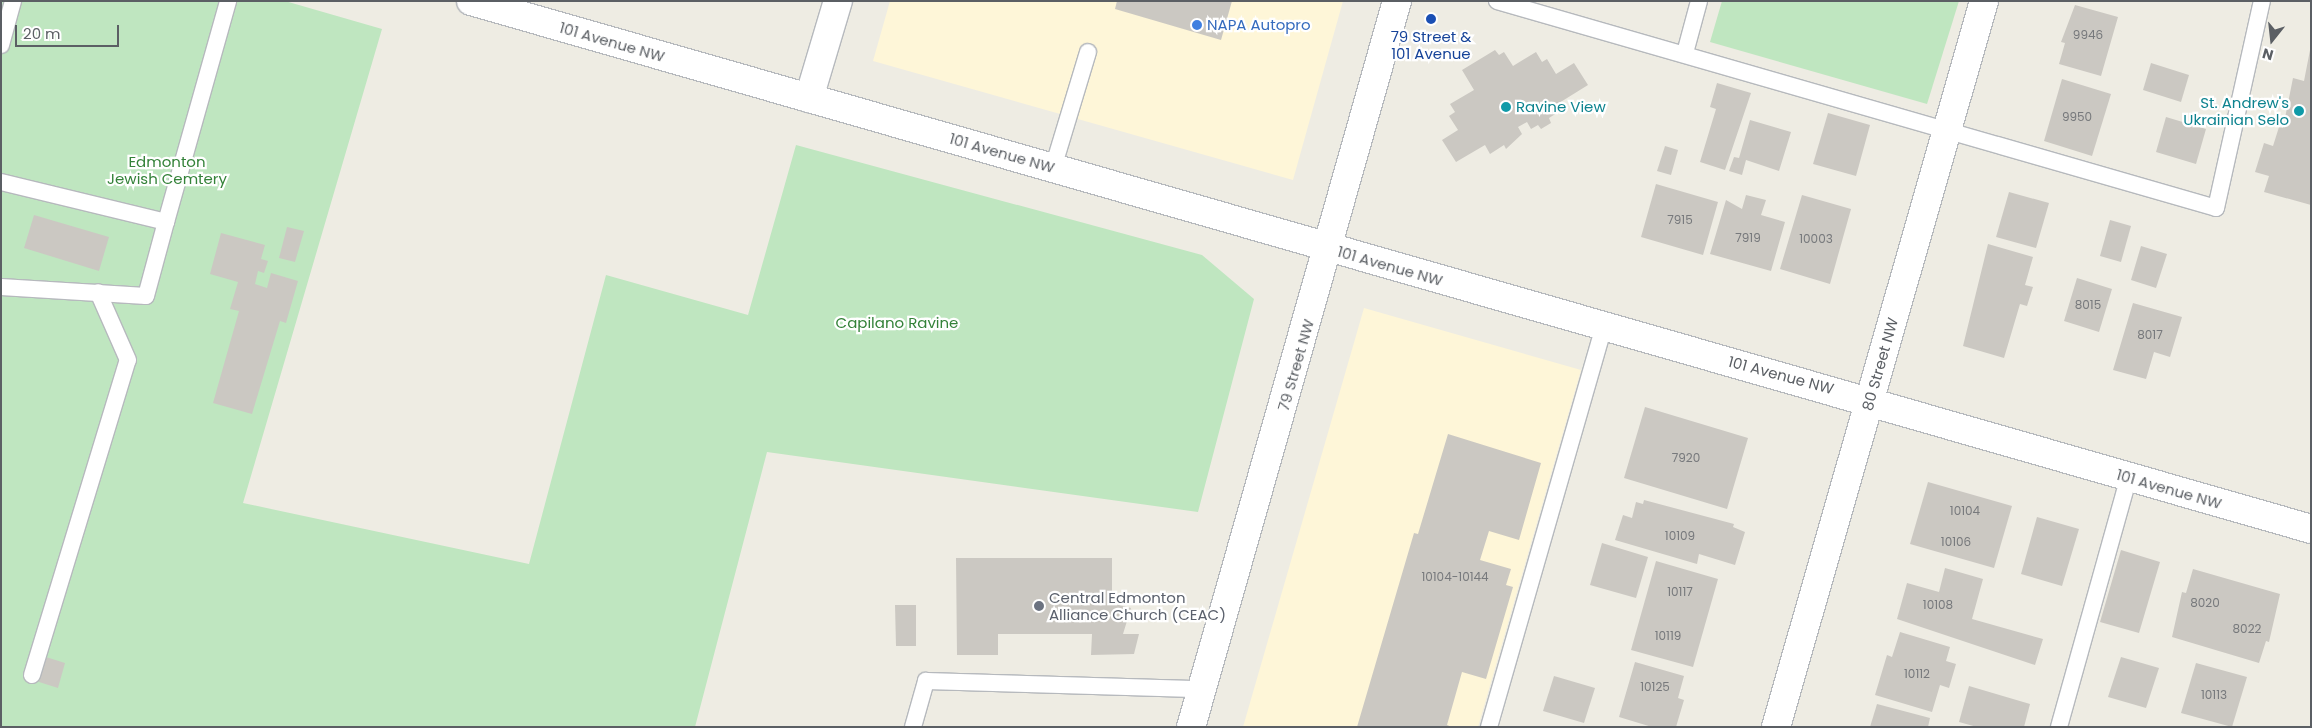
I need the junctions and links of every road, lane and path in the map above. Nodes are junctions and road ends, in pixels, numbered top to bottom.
1 (13, 1) edge
2 (228, 1) edge
3 (471, 1) edge
4 (838, 1) edge
5 (1397, 1) edge
6 (1497, 1) edge
7 (1699, 1) edge
8 (1984, 1) edge
9 (2262, 1) edge
10 (1, 45) edge
11 (1088, 52) dead end
12 (1685, 53) junction
13 (809, 98) junction
14 (1946, 129) junction
15 (1053, 168) junction
16 (1, 182) edge
17 (166, 222) junction
18 (1330, 249) junction
19 (1, 287) edge
20 (98, 292) junction
21 (1604, 327) junction
22 (1870, 401) junction
23 (2129, 477) junction
24 (2311, 528) edge
25 (32, 675) dead end
26 (1202, 689) junction
27 (913, 727) edge
28 (1191, 727) edge
29 (1490, 727) edge
30 (1776, 727) edge
31 (2059, 727) edge

1 - 10 lane
2 - 17 lane
3 - 13 street, 101 Avenue NW
4 - 13 street
5 - 18 street, 79 Street NW
6 - 12 lane
7 - 12 lane
8 - 14 street, 80 Street NW
9 - 14 lane
11 - 15 lane
12 - 14 lane
13 - 15 street, 101 Avenue NW
14 - 22 street, 80 Street NW
15 - 18 street, 101 Avenue NW
16 - 17 lane
17 - 20 lane
18 - 21 street, 101 Avenue NW
18 - 26 street, 79 Street NW
19 - 20 lane
20 - 25 lane
21 - 22 street, 101 Avenue NW
21 - 29 lane
22 - 23 street, 101 Avenue NW
22 - 30 street, 80 Street NW
23 - 24 street, 101 Avenue NW
23 - 31 lane
26 - 27 lane
26 - 28 street, 79 Street NW

